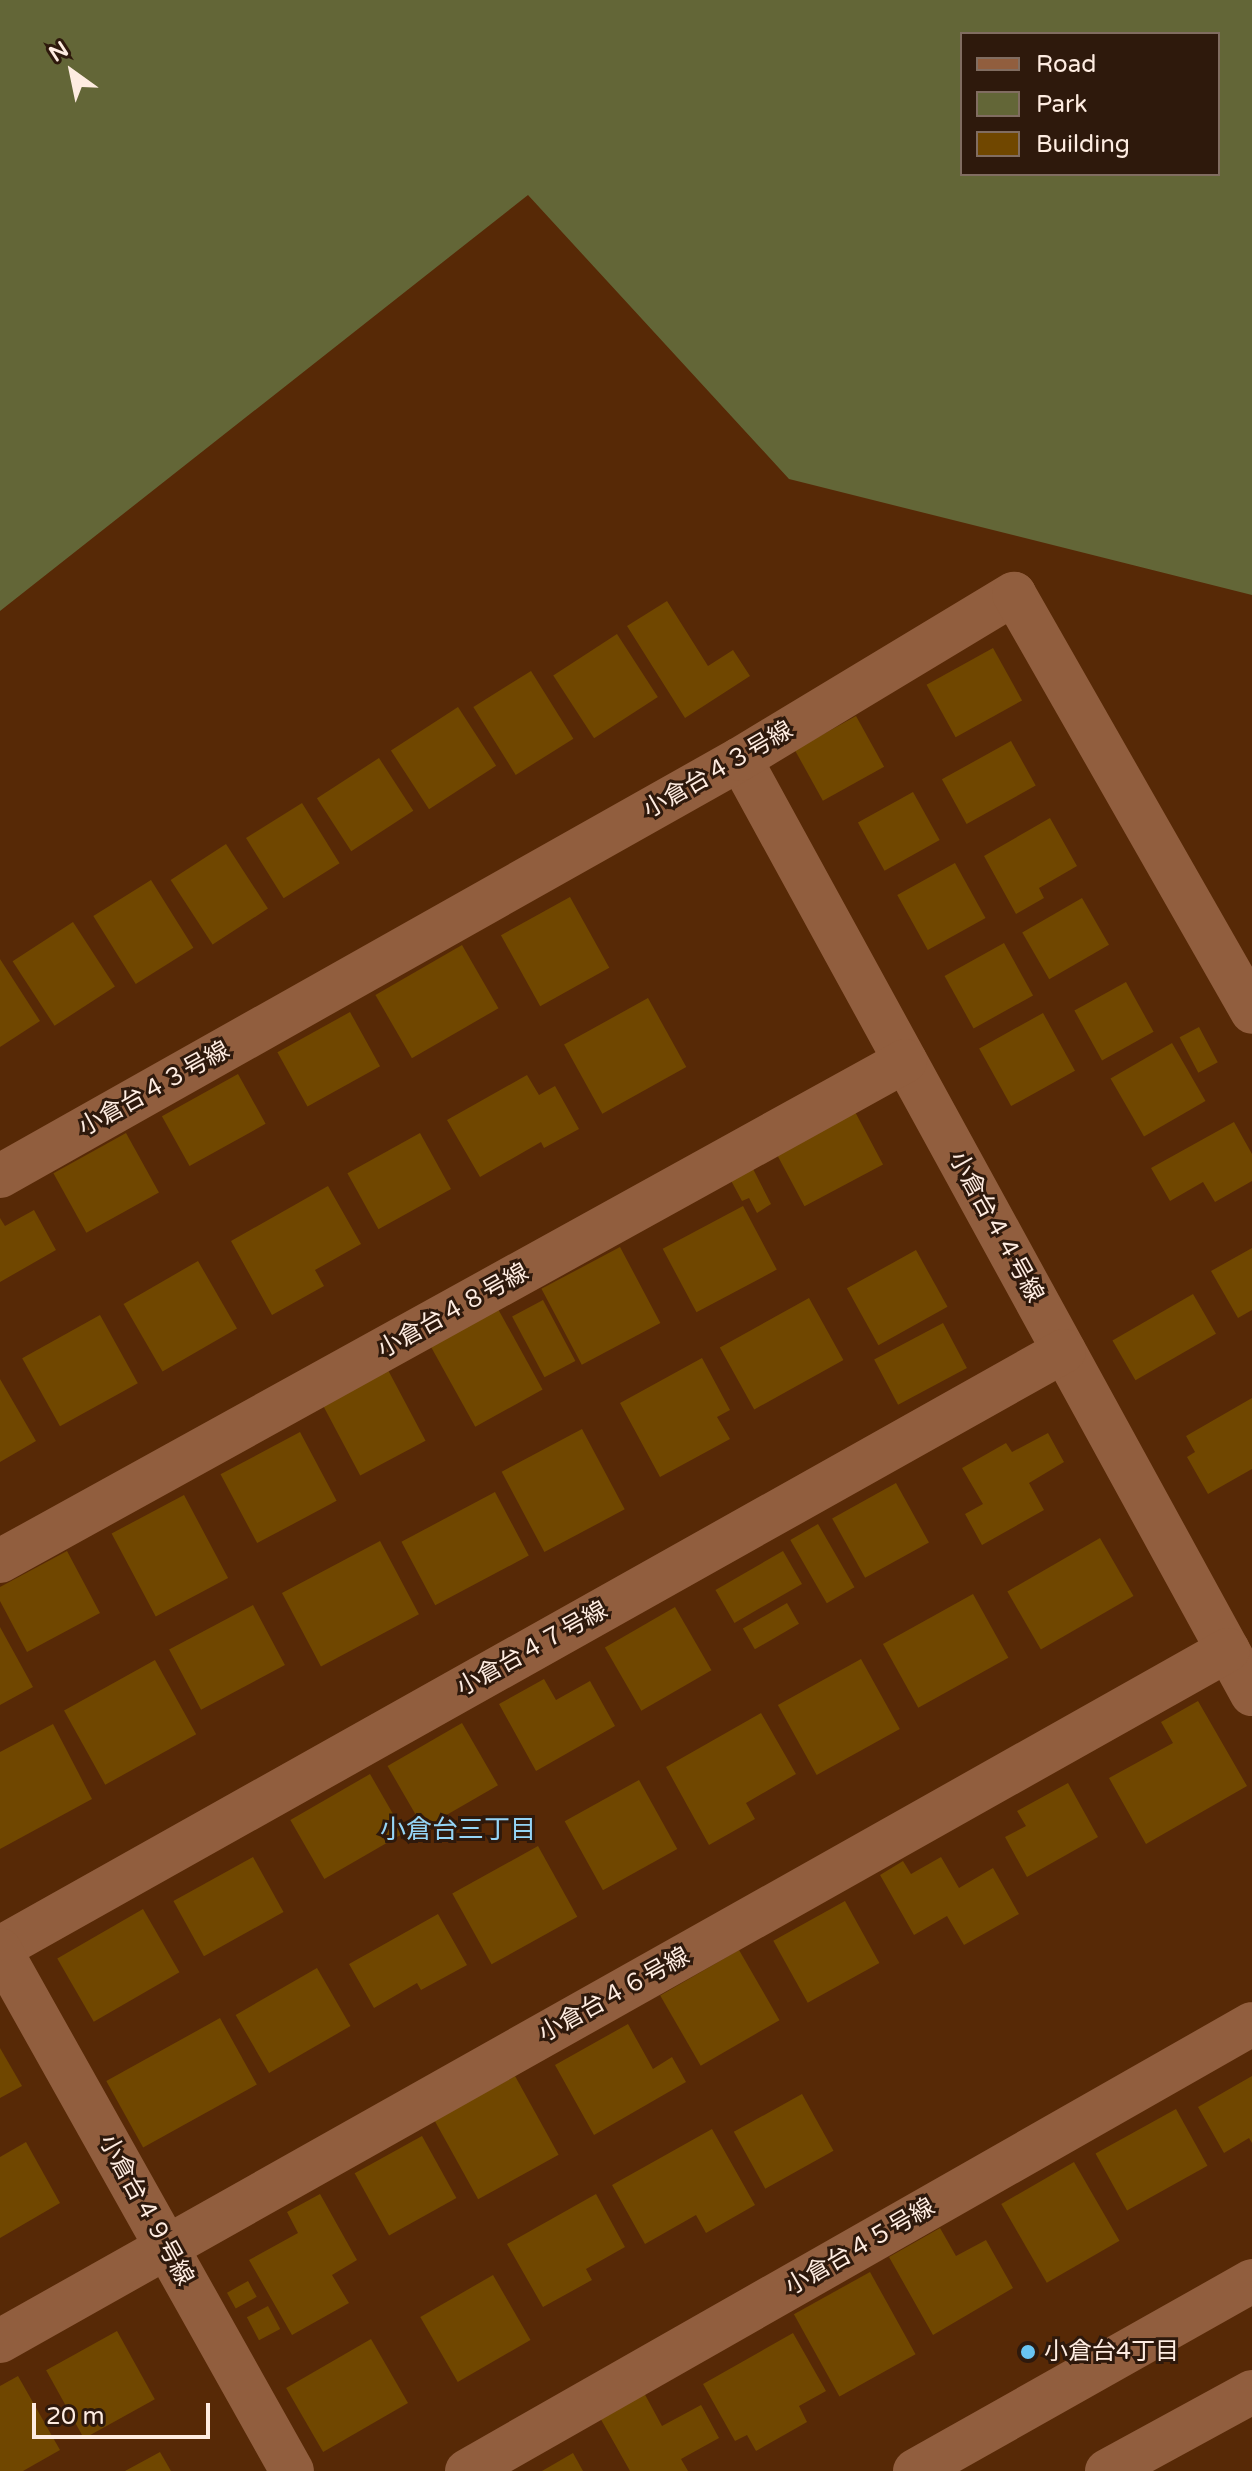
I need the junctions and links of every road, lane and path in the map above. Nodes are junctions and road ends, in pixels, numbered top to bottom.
1 (740, 759) junction
2 (1252, 1012) edge
3 (905, 1061) junction
4 (0, 1176) edge
5 (1064, 1351) junction
6 (0, 1561) edge
7 (1228, 1650) junction
8 (1252, 1694) edge
9 (0, 1949) edge
10 (1252, 2024) edge
11 (167, 2247) junction
12 (1252, 2281) edge
13 (0, 2341) edge
14 (1252, 2392) edge
15 (292, 2471) edge
16 (467, 2471) edge
17 (915, 2471) edge
18 (1107, 2471) edge

1 - 2 street, 小倉台４３号線
1 - 3 street, 小倉台４４号線
1 - 4 street, 小倉台４３号線
3 - 5 street, 小倉台４４号線
3 - 6 street, 小倉台４８号線
5 - 7 street, 小倉台４４号線
5 - 9 street, 小倉台４７号線
7 - 8 street, 小倉台４４号線
7 - 11 street, 小倉台４６号線
9 - 11 street, 小倉台４９号線
10 - 16 street, 小倉台４５号線
11 - 13 street, 小倉台４６号線
11 - 15 street, 小倉台４９号線
12 - 17 street
14 - 18 street

